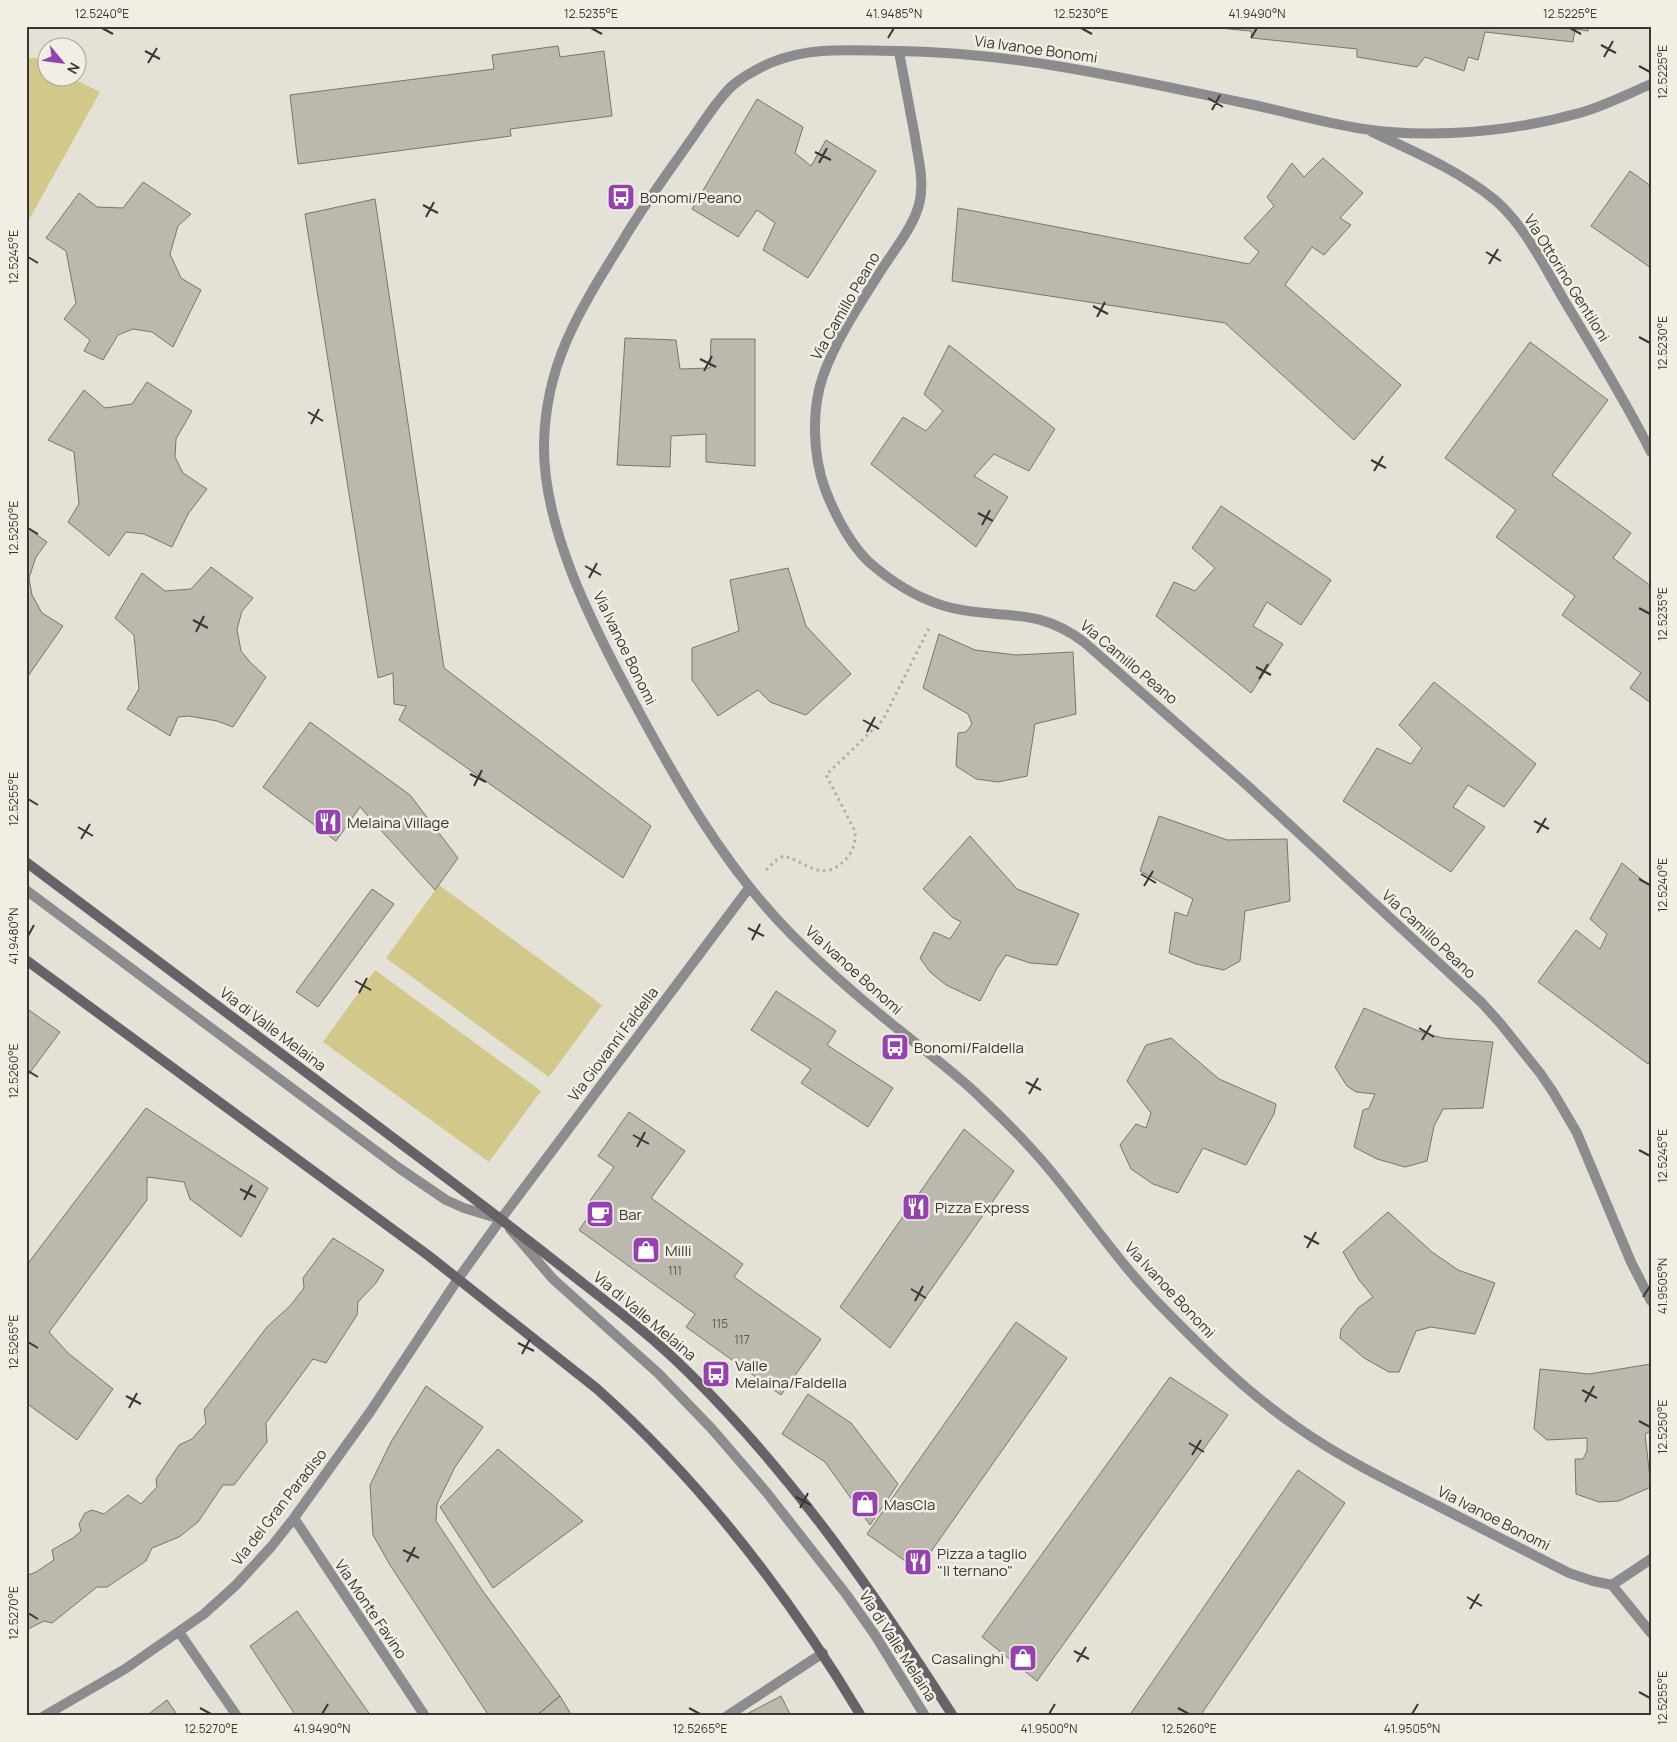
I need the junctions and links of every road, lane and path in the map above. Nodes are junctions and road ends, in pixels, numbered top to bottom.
1 (899, 52) junction
2 (1651, 84) edge
3 (1366, 130) junction
4 (1651, 452) edge
5 (941, 605) junction
6 (26, 862) edge
7 (749, 888) junction
8 (26, 890) edge
9 (26, 960) edge
10 (501, 1219) junction
11 (458, 1278) junction
12 (1651, 1300) edge
13 (294, 1518) junction
14 (1651, 1559) edge
15 (1612, 1585) junction
16 (179, 1632) junction
17 (1651, 1633) edge
18 (823, 1653) junction
19 (44, 1716) edge
20 (237, 1716) edge
21 (425, 1716) edge
22 (727, 1716) edge
23 (862, 1716) edge
24 (925, 1716) edge
25 (953, 1716) edge

1 - 3 street, Via Ivanoe Bonomi
1 - 5 street, Via Camillo Peano
1 - 7 street, Via Ivanoe Bonomi
2 - 3 street, Via Ivanoe Bonomi
3 - 4 street, Via Ottorino Gentiloni
5 - 7 path
5 - 12 street, Via Camillo Peano
6 - 10 main road, Via di Valle Melaina
7 - 10 street, Via Giovanni Faldella
7 - 15 street, Via Ivanoe Bonomi
8 - 10 street, Via di Valle Melaina
9 - 11 main road
10 - 11 street
10 - 24 street, Via di Valle Melaina
10 - 25 main road, Via di Valle Melaina
11 - 13 street, Via del Gran Paradiso
11 - 18 main road
13 - 16 street, Via del Gran Paradiso
13 - 21 street, Via Monte Favino
14 - 15 street
15 - 17 street
16 - 19 street, Via del Gran Paradiso
16 - 20 street
18 - 22 street
18 - 23 main road

